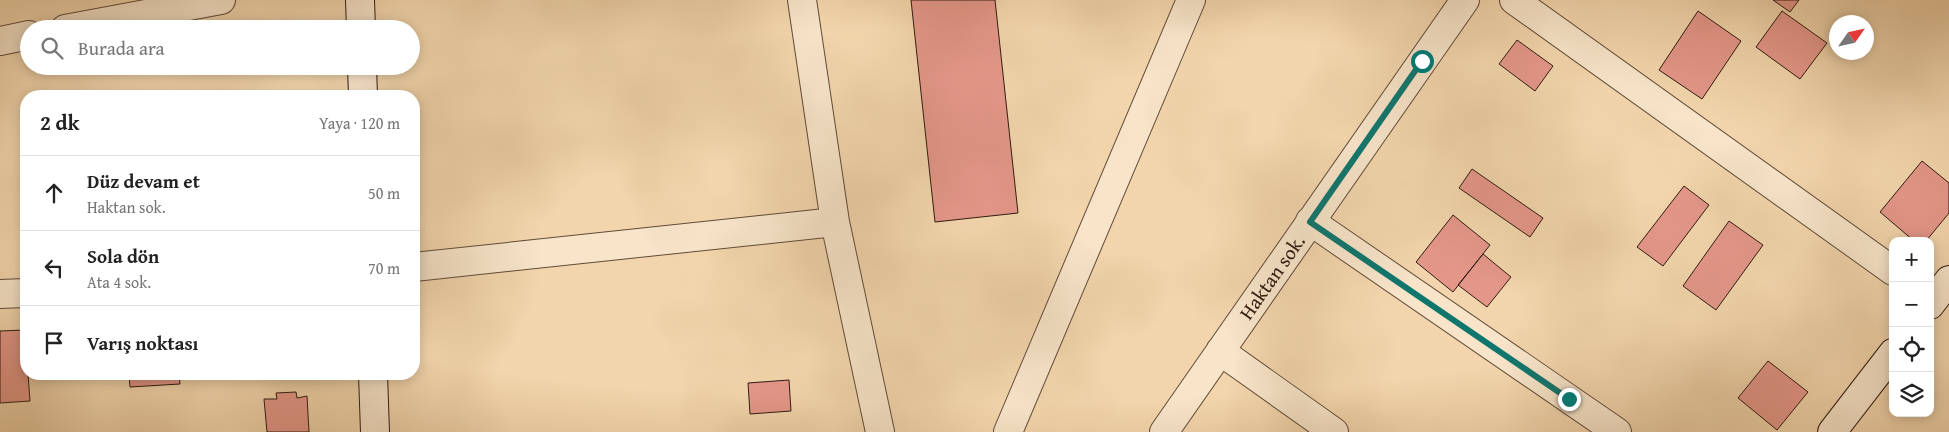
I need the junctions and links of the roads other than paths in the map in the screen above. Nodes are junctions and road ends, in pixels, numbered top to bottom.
1 (222, 0) edge
2 (360, 0) edge
3 (802, 0) edge
4 (1191, 0) edge
5 (1465, 0) edge
6 (1514, 0) edge
7 (114, 20) edge
8 (361, 20) edge
9 (20, 37) edge
10 (0, 41) edge
11 (362, 75) edge
12 (363, 90) edge
13 (836, 222) junction
14 (1310, 222) junction
15 (420, 266) edge
16 (1889, 268) edge
17 (20, 293) edge
18 (0, 294) edge
19 (1220, 351) junction
20 (1889, 358) edge
21 (373, 380) edge
22 (375, 432) edge
23 (880, 432) edge
24 (1008, 432) edge
25 (1164, 432) edge
26 (1334, 432) edge
27 (1617, 432) edge
28 (1832, 432) edge

1 - 7 street
2 - 8 street
3 - 13 street
4 - 24 street
5 - 14 street, Haktan sok.
6 - 16 street
9 - 10 street
11 - 12 street
13 - 15 street
13 - 23 street
14 - 19 street, Haktan sok.
14 - 27 street
17 - 18 street
19 - 25 street, Haktan sok.
19 - 26 street
20 - 28 street
21 - 22 street

